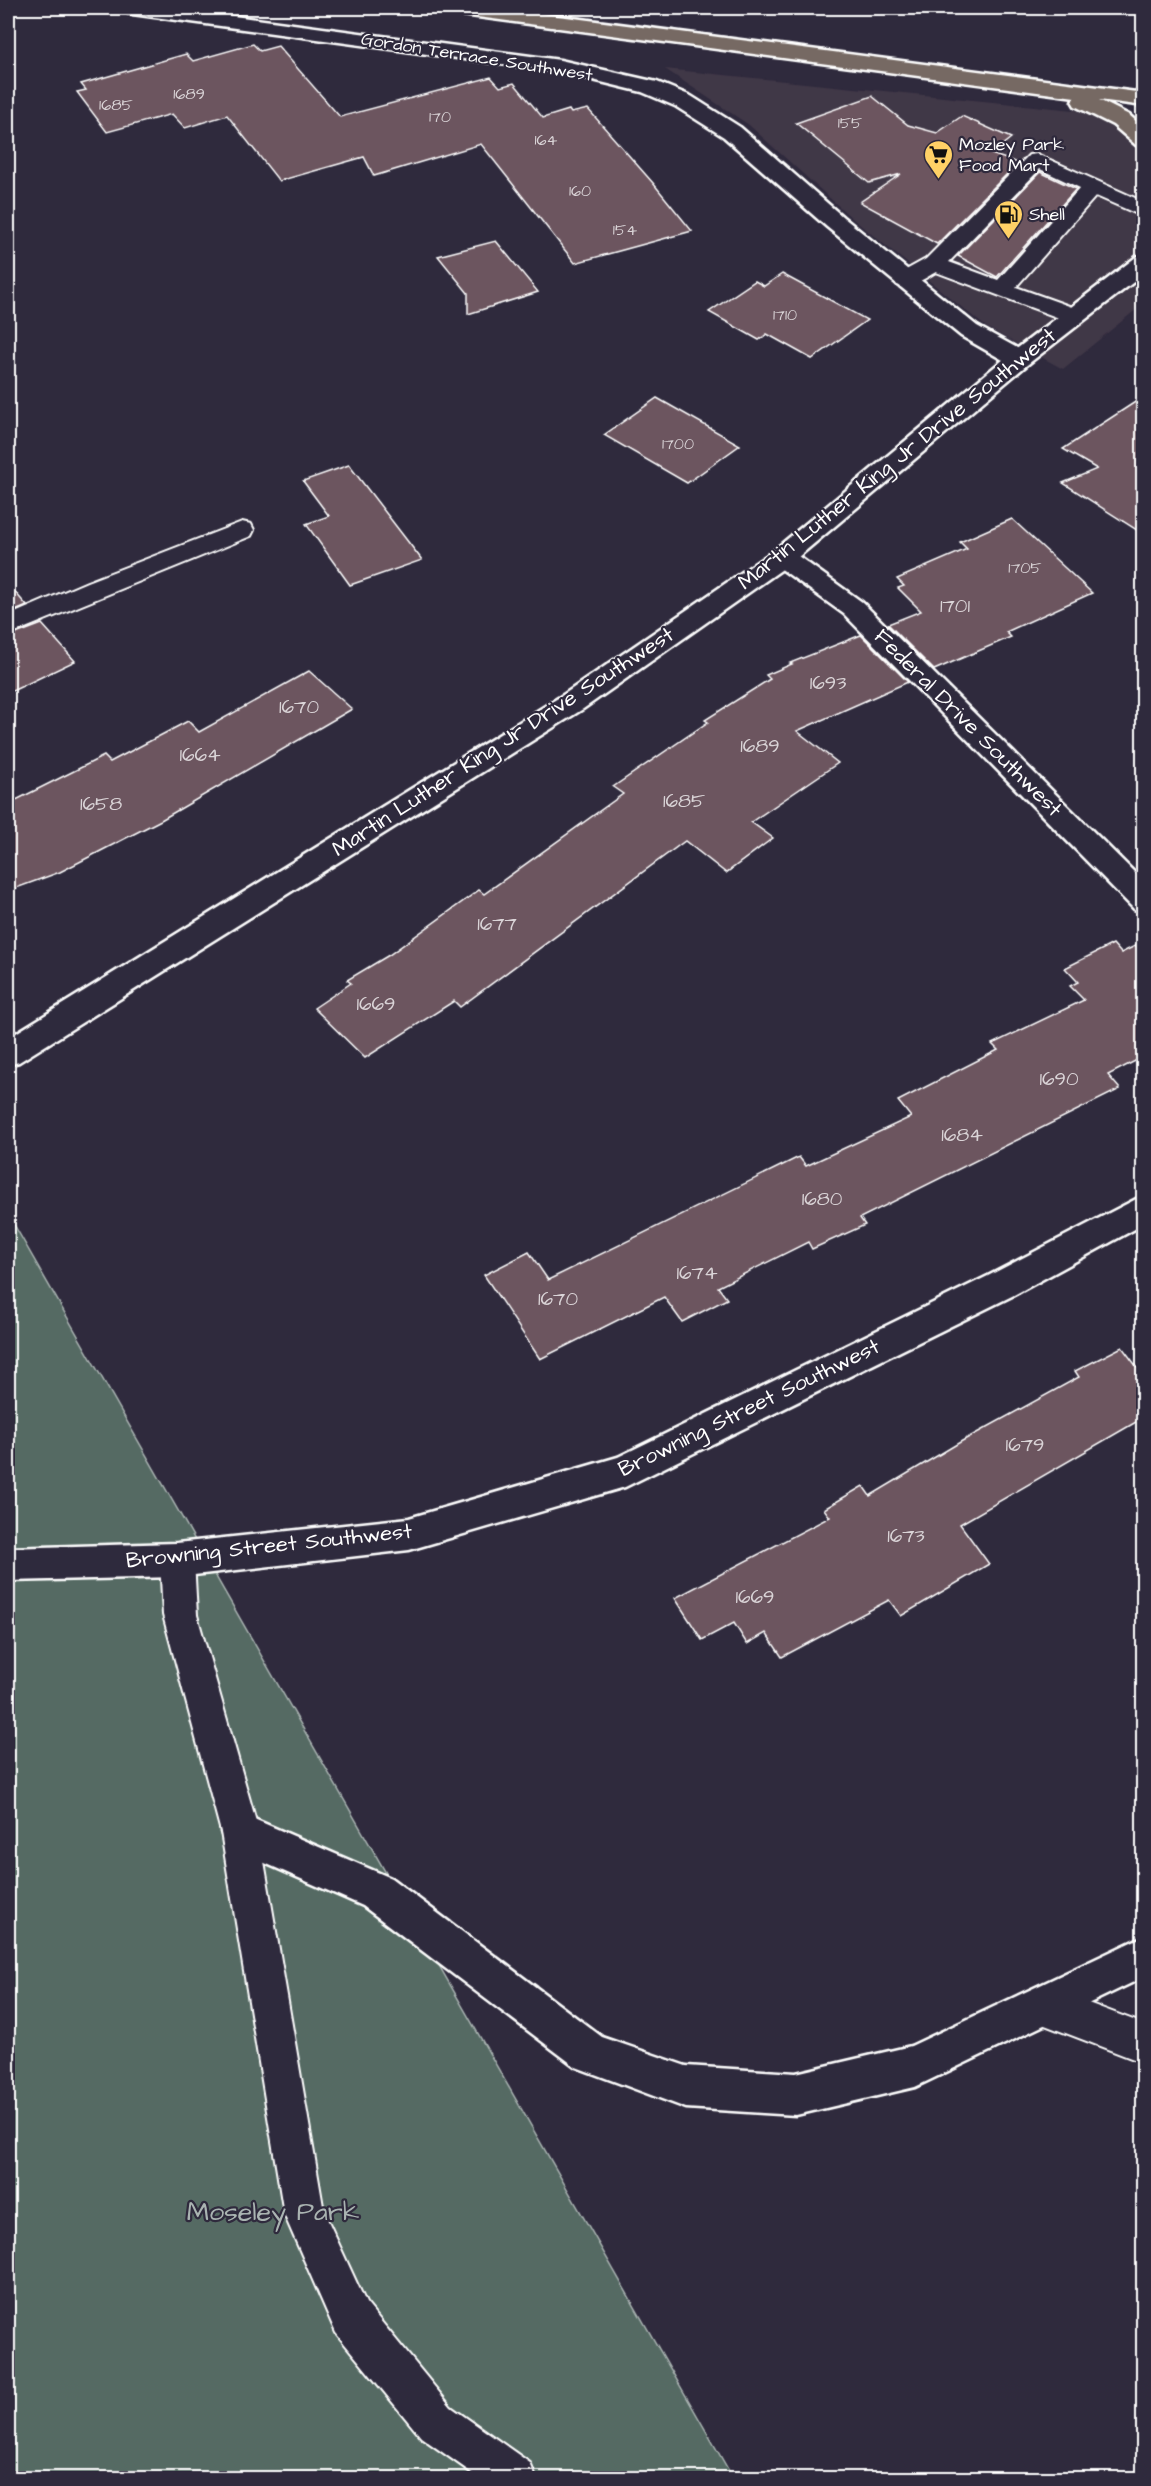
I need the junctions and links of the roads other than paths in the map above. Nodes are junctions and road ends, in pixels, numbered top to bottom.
1 (132, 8) edge
2 (455, 8) edge
3 (1065, 92) junction
4 (1143, 100) edge
5 (1143, 141) edge
6 (1093, 186) junction
7 (1143, 212) edge
8 (1143, 262) edge
9 (934, 264) junction
10 (905, 280) junction
11 (1002, 289) junction
12 (1075, 316) junction
13 (1019, 360) junction
14 (242, 530) dead end
15 (782, 557) junction
16 (8, 626) edge
17 (1143, 902) edge
18 (8, 1053) edge
19 (1143, 1208) edge
20 (177, 1560) junction
21 (8, 1565) edge
22 (240, 1832) junction
23 (1143, 1956) edge
24 (1042, 2005) junction
25 (1143, 2044) edge
26 (515, 2478) edge

1 - 10 street, Gordon Terrace Southwest
2 - 3 highway
3 - 4 highway
3 - 5 highway
6 - 7 lane
6 - 9 lane
6 - 11 lane
8 - 12 street, Martin Luther King Jr Drive Southwest
9 - 10 lane
9 - 11 lane
10 - 13 street, Gordon Terrace Southwest
11 - 12 lane
12 - 13 street, Martin Luther King Jr Drive Southwest
13 - 15 street, Martin Luther King Jr Drive Southwest
14 - 16 lane
15 - 17 street, Federal Drive Southwest
15 - 18 street, Martin Luther King Jr Drive Southwest
19 - 20 street, Browning Street Southwest
20 - 21 street, Browning Street Southwest
20 - 22 lane
22 - 24 street
22 - 26 lane
23 - 24 street
24 - 25 lane

